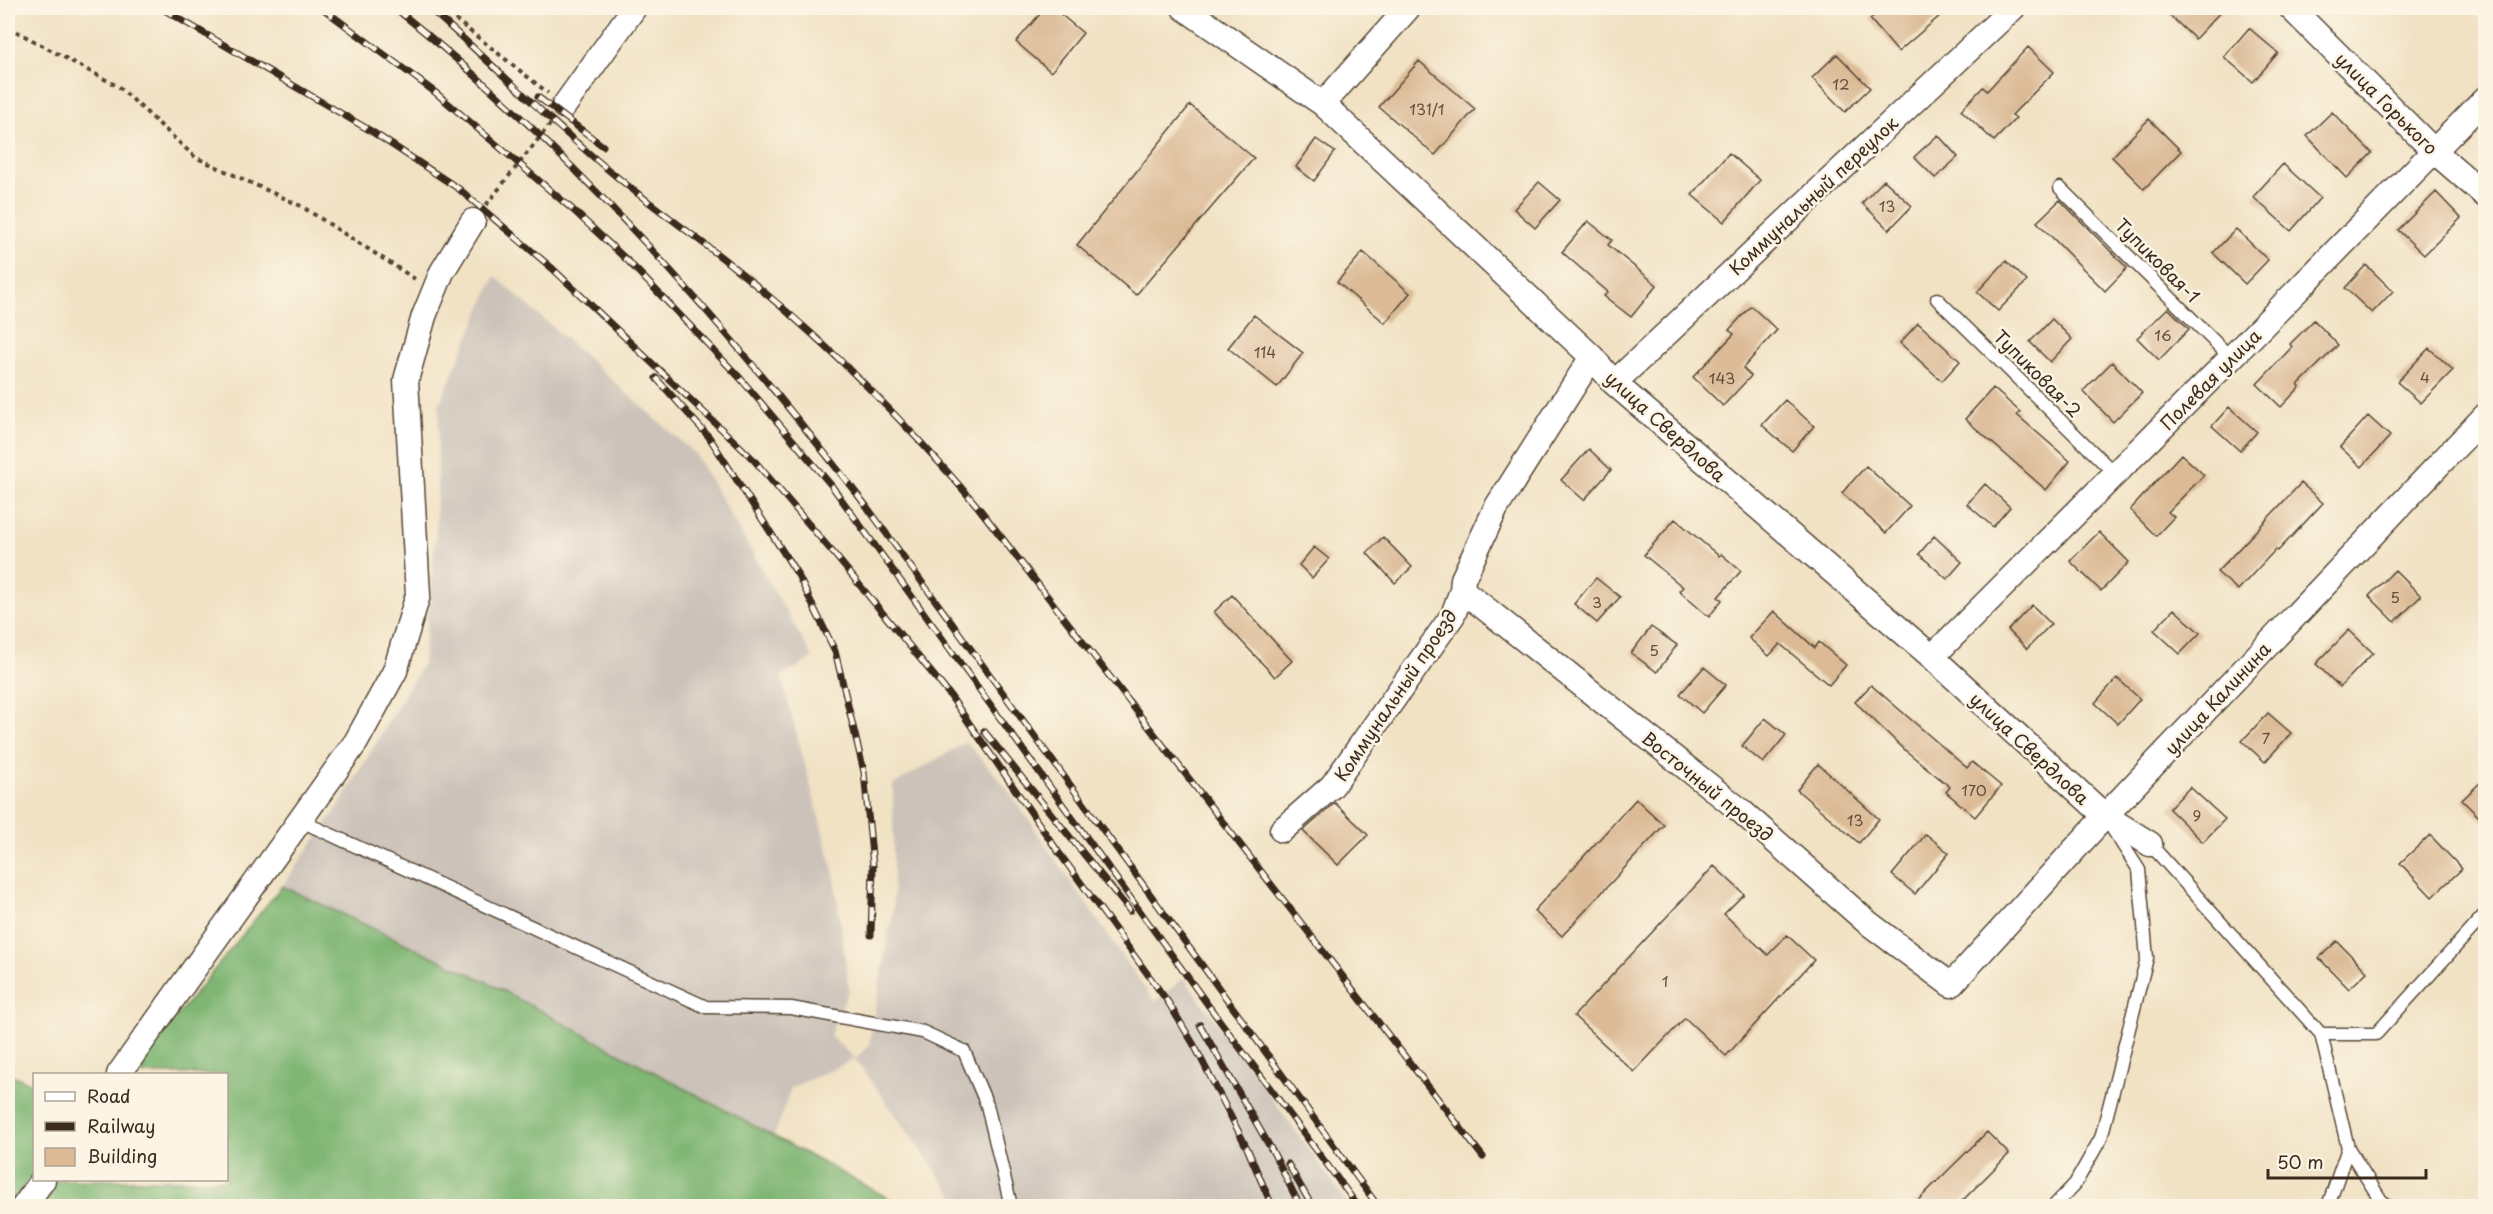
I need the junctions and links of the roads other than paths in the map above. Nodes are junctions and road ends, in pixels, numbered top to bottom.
1 (634, 8) edge
2 (1187, 8) edge
3 (1408, 8) edge
4 (2013, 8) edge
5 (2291, 8) edge
6 (2486, 98) edge
7 (1323, 104) junction
8 (564, 106) road end
9 (2434, 151) junction
10 (2060, 188) dead end
11 (2486, 196) edge
12 (473, 221) road end
13 (1937, 299) dead end
14 (1592, 357) junction
15 (2231, 358) junction
16 (1614, 383) junction
17 (2486, 415) edge
18 (2114, 473) junction
19 (1462, 590) junction
20 (1932, 657) junction
21 (2105, 816) junction
22 (301, 821) junction
23 (1282, 830) dead end
24 (2150, 844) joint
25 (2486, 913) edge
26 (1951, 985) joint
27 (2321, 1034) junction
28 (120, 1073) edge
29 (2348, 1148) junction
30 (42, 1181) edge
31 (24, 1206) edge
32 (1011, 1206) edge
33 (2054, 1206) edge
34 (2328, 1206) edge
35 (2388, 1206) edge

1 - 8 street
2 - 7 street, улица Свердлова
3 - 7 street
4 - 16 street, Коммунальный переулок
5 - 9 street, улица Горького
6 - 9 street, Полевая улица
7 - 14 street, улица Свердлова
9 - 11 street, улица Горького
9 - 15 street, Полевая улица
10 - 15 lane, Тупиковая-1
12 - 22 street
13 - 18 lane, Тупиковая-2
14 - 16 street, улица Свердлова
14 - 19 street, Коммунальный проезд
15 - 18 street, Полевая улица
16 - 20 street, улица Свердлова
17 - 21 street, улица Калинина
18 - 20 street, Полевая улица
19 - 23 street, Коммунальный проезд
19 - 26 street, Восточный проезд
20 - 21 street, улица Свердлова
21 - 24 street, улица Свердлова
21 - 26 street, улица Калинина
21 - 33 lane
22 - 28 street
22 - 32 lane
24 - 27 lane
25 - 27 lane
27 - 29 lane
29 - 34 lane
29 - 35 lane
30 - 31 street

